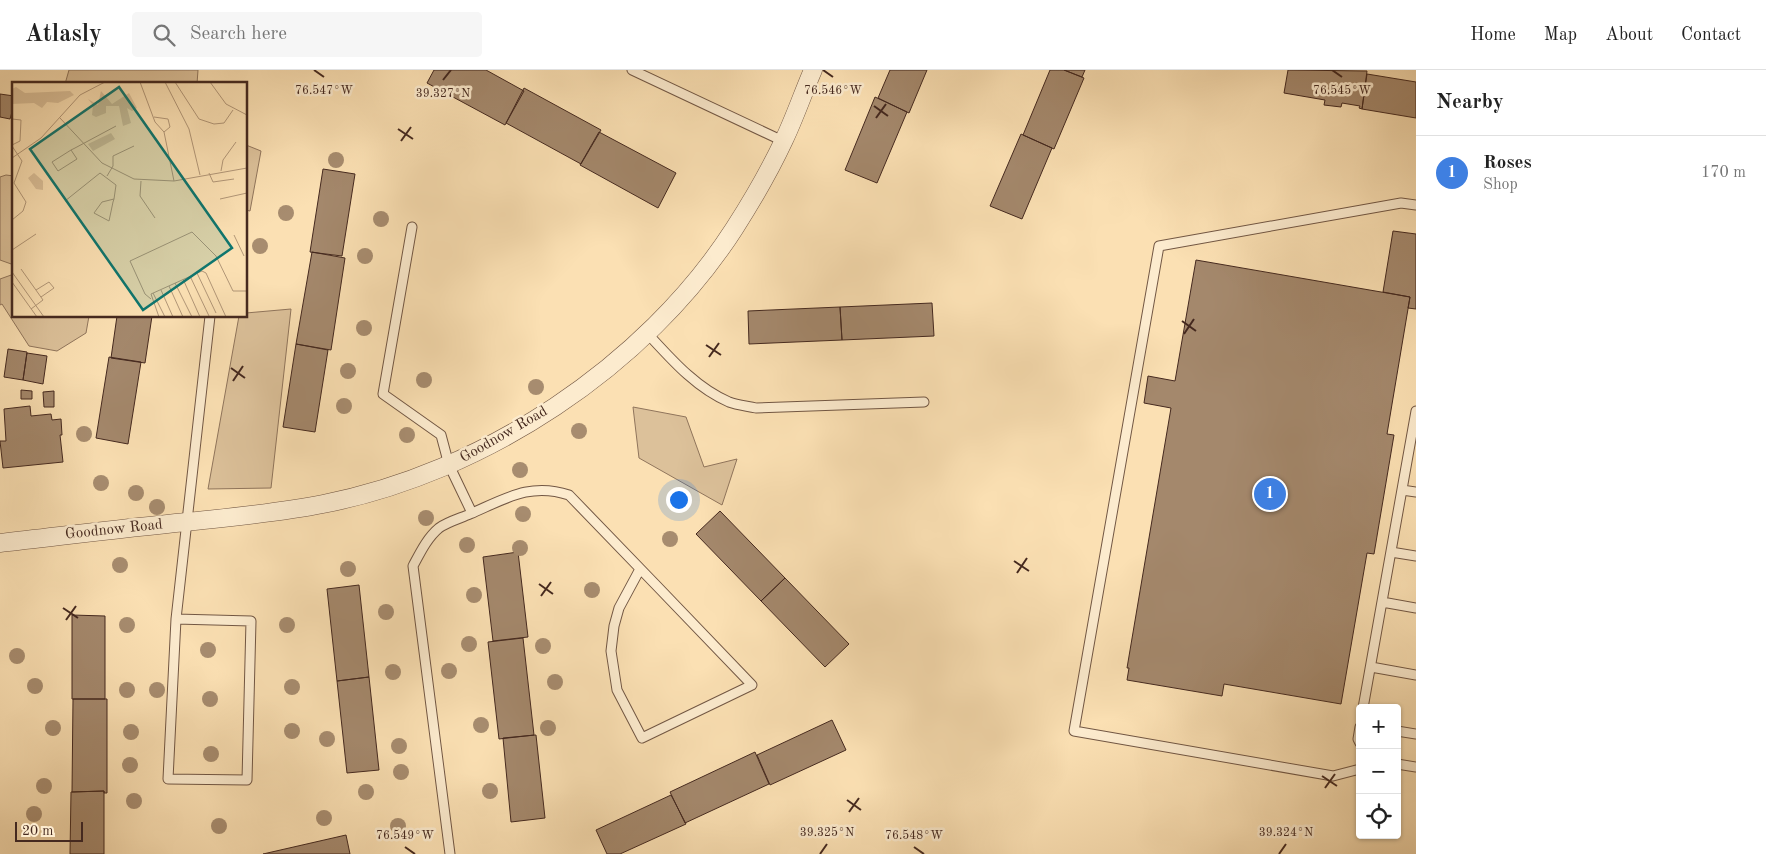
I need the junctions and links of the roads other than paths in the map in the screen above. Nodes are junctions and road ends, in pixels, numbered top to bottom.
1 (632, 70) edge
2 (813, 70) edge
3 (783, 141) junction
4 (1416, 205) edge
5 (412, 228) dead end
6 (210, 318) edge
7 (647, 333) junction
8 (924, 402) dead end
9 (1416, 411) edge
10 (1414, 438) edge
11 (449, 465) junction
12 (1402, 490) junction
13 (1416, 492) edge
14 (472, 513) junction
15 (186, 522) junction
16 (0, 543) edge
17 (1391, 552) junction
18 (1416, 556) edge
19 (640, 568) junction
20 (1382, 602) junction
21 (1416, 608) edge
22 (176, 619) junction
23 (1371, 668) junction
24 (1416, 675) edge
25 (1365, 704) edge
26 (1401, 732) edge
27 (1416, 734) edge
28 (1401, 765) edge
29 (1416, 768) edge
30 (1356, 769) edge
31 (450, 854) edge

1 - 3 lane
2 - 3 street, Goodnow Road
3 - 7 street, Goodnow Road
4 - 30 lane
5 - 11 lane
6 - 15 lane
7 - 8 lane
7 - 11 street, Goodnow Road
9 - 10 lane
10 - 12 lane
11 - 14 lane
11 - 15 street, Goodnow Road
12 - 13 lane
12 - 17 lane
14 - 19 lane
14 - 31 lane
15 - 16 street, Goodnow Road
15 - 22 lane
17 - 18 lane
17 - 20 lane
19 - 19 lane
20 - 21 lane
20 - 23 lane
22 - 22 lane
23 - 24 lane
23 - 25 lane
26 - 27 lane
28 - 29 lane

